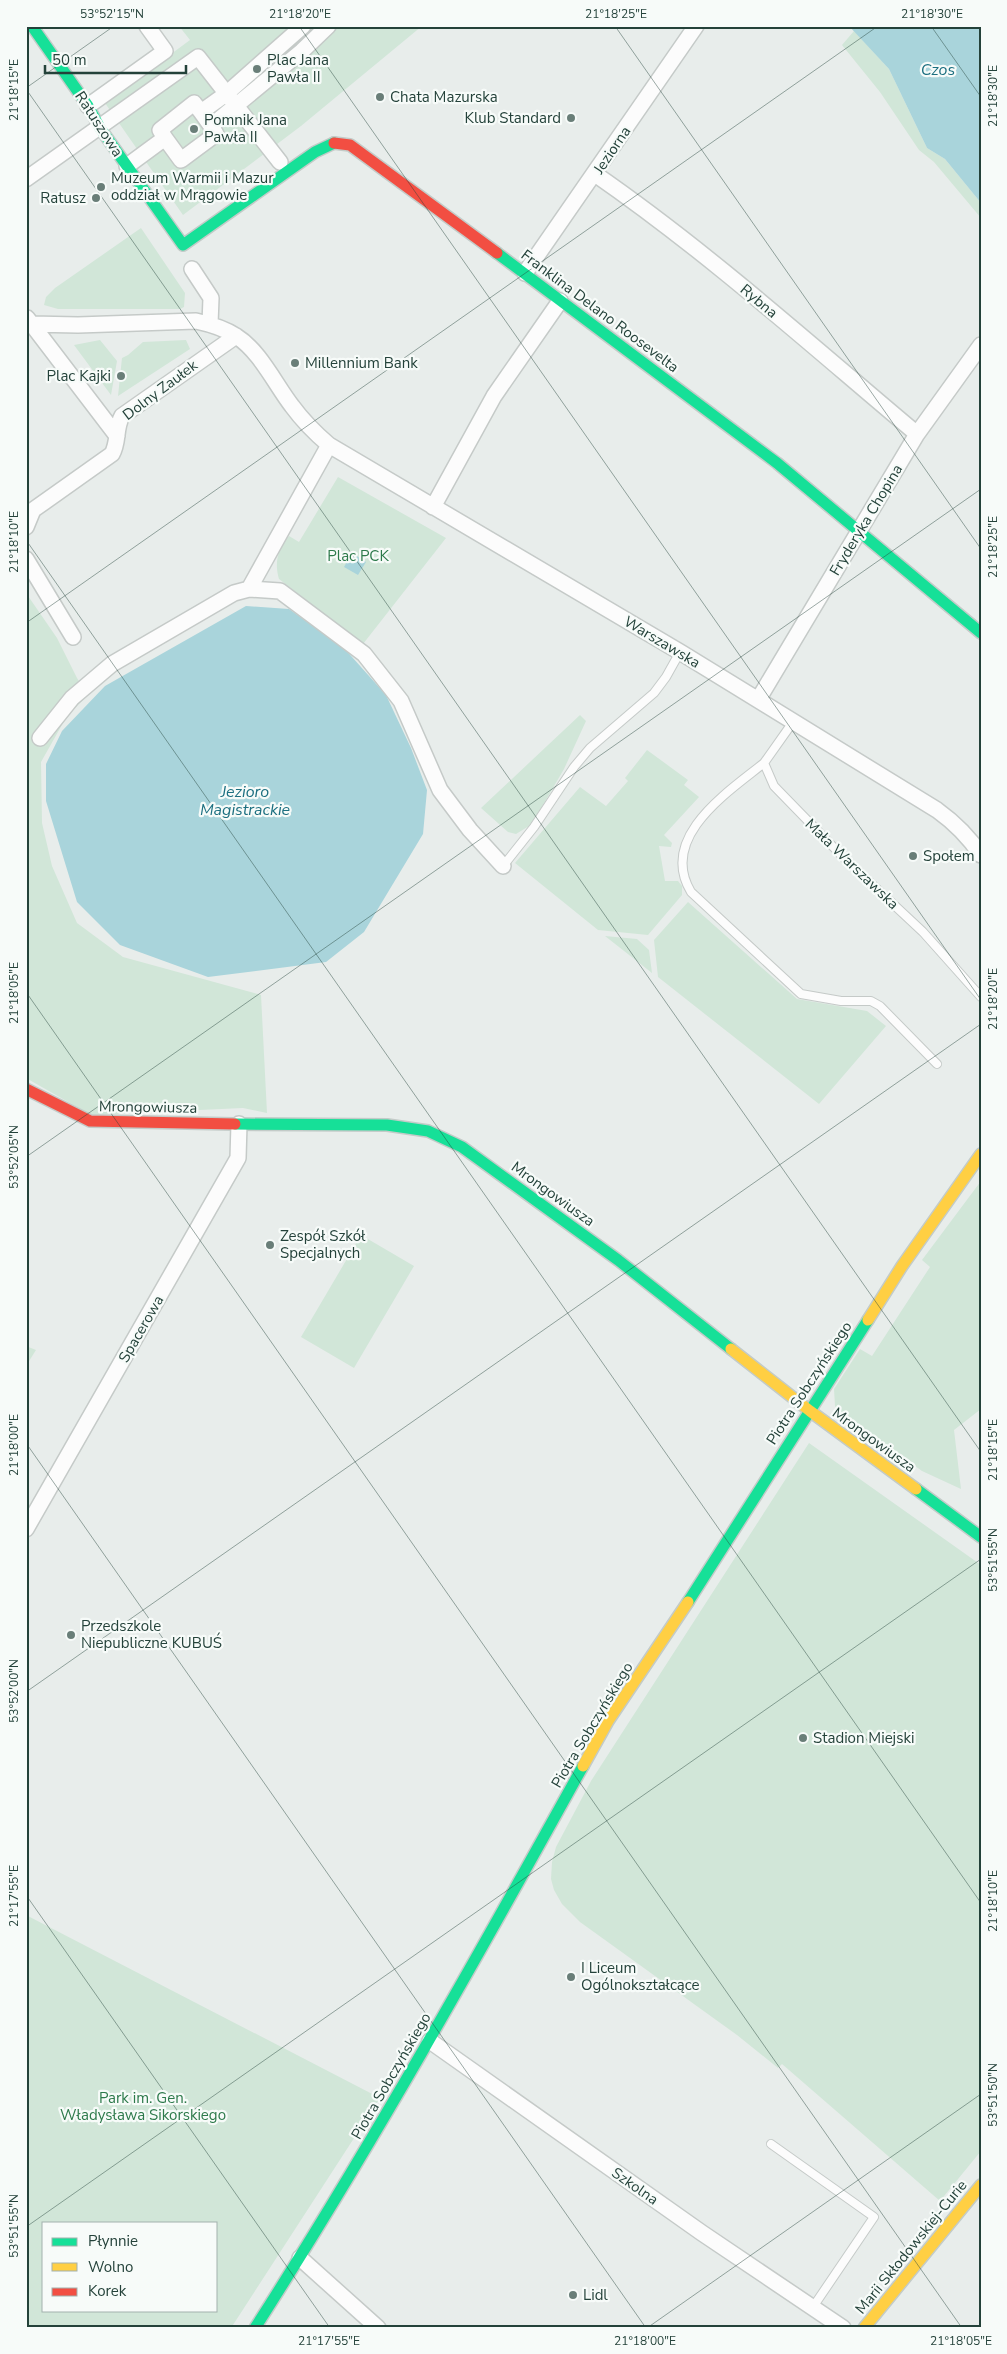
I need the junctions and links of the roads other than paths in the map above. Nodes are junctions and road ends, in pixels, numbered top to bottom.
1 (32, 26) edge
2 (148, 26) edge
3 (303, 26) edge
4 (328, 26) edge
5 (696, 26) edge
6 (226, 94) junction
7 (88, 106) junction
8 (236, 107) junction
9 (200, 112) junction
10 (211, 126) junction
11 (100, 128) junction
12 (165, 138) junction
13 (280, 162) dead end
14 (127, 166) junction
15 (595, 174) junction
16 (26, 179) edge
17 (183, 245) joint
18 (192, 270) dead end
19 (526, 273) junction
20 (560, 301) junction
21 (29, 321) edge
22 (210, 324) junction
23 (236, 336) junction
24 (981, 345) edge
25 (917, 434) junction
26 (117, 436) junction
27 (330, 445) junction
28 (30, 507) edge
29 (433, 507) junction
30 (26, 527) edge
31 (859, 531) junction
32 (26, 559) edge
33 (249, 589) junction
34 (981, 633) edge
35 (73, 636) dead end
36 (680, 652) junction
37 (758, 700) junction
38 (792, 722) junction
39 (40, 738) dead end
40 (764, 763) junction
41 (981, 855) edge
42 (503, 866) joint
43 (981, 997) edge
44 (937, 1064) dead end
45 (26, 1089) edge
46 (239, 1124) junction
47 (981, 1154) edge
48 (810, 1411) junction
49 (26, 1529) edge
50 (981, 1537) edge
51 (430, 2041) junction
52 (771, 2144) dead end
53 (981, 2185) edge
54 (300, 2258) junction
55 (813, 2307) junction
56 (255, 2328) edge
57 (378, 2328) edge
58 (844, 2328) edge
59 (864, 2328) edge

1 - 7 street, Ratuszowa
2 - 7 street
3 - 6 street
4 - 8 street
5 - 15 street, Jeziorna
6 - 8 street
6 - 9 street
6 - 11 street
7 - 11 street, Ratuszowa
8 - 10 street
8 - 13 street
9 - 10 street
9 - 12 street
10 - 12 street
11 - 14 street, Ratuszowa
11 - 16 street
12 - 14 street
14 - 17 street, Ratuszowa
15 - 19 street, Jeziorna
15 - 25 street, Rybna
17 - 19 street, Franklina Delano Roosevelta
18 - 22 street
19 - 20 street, Franklina Delano Roosevelta
20 - 29 street
20 - 31 street, Franklina Delano Roosevelta
21 - 22 street
21 - 26 street
22 - 23 street
23 - 26 street, Dolny Zaułek
23 - 27 street
24 - 25 street, Fryderyka Chopina
25 - 31 street, Fryderyka Chopina
26 - 28 street, Dolny Zaułek
27 - 29 street, Warszawska
27 - 33 street
28 - 30 street
29 - 36 street, Warszawska
31 - 34 street, Franklina Delano Roosevelta
31 - 37 street, Fryderyka Chopina
32 - 35 street
33 - 39 street
33 - 42 street
36 - 37 street, Warszawska
36 - 42 lane
37 - 38 street, Warszawska
38 - 40 lane
38 - 41 street, Warszawska
40 - 43 lane, Mała Warszawska
40 - 44 lane
45 - 46 street, Mrongowiusza
46 - 48 street, Mrongowiusza
46 - 49 street, Spacerowa
47 - 48 street, Piotra Sobczyńskiego
48 - 50 street, Mrongowiusza
48 - 51 street, Piotra Sobczyńskiego
51 - 54 street, Piotra Sobczyńskiego
51 - 55 street, Szkolna
52 - 55 lane
53 - 59 street, Marii Skłodowskiej-Curie
54 - 56 street, Piotra Sobczyńskiego
54 - 57 street
55 - 58 street, Szkolna

